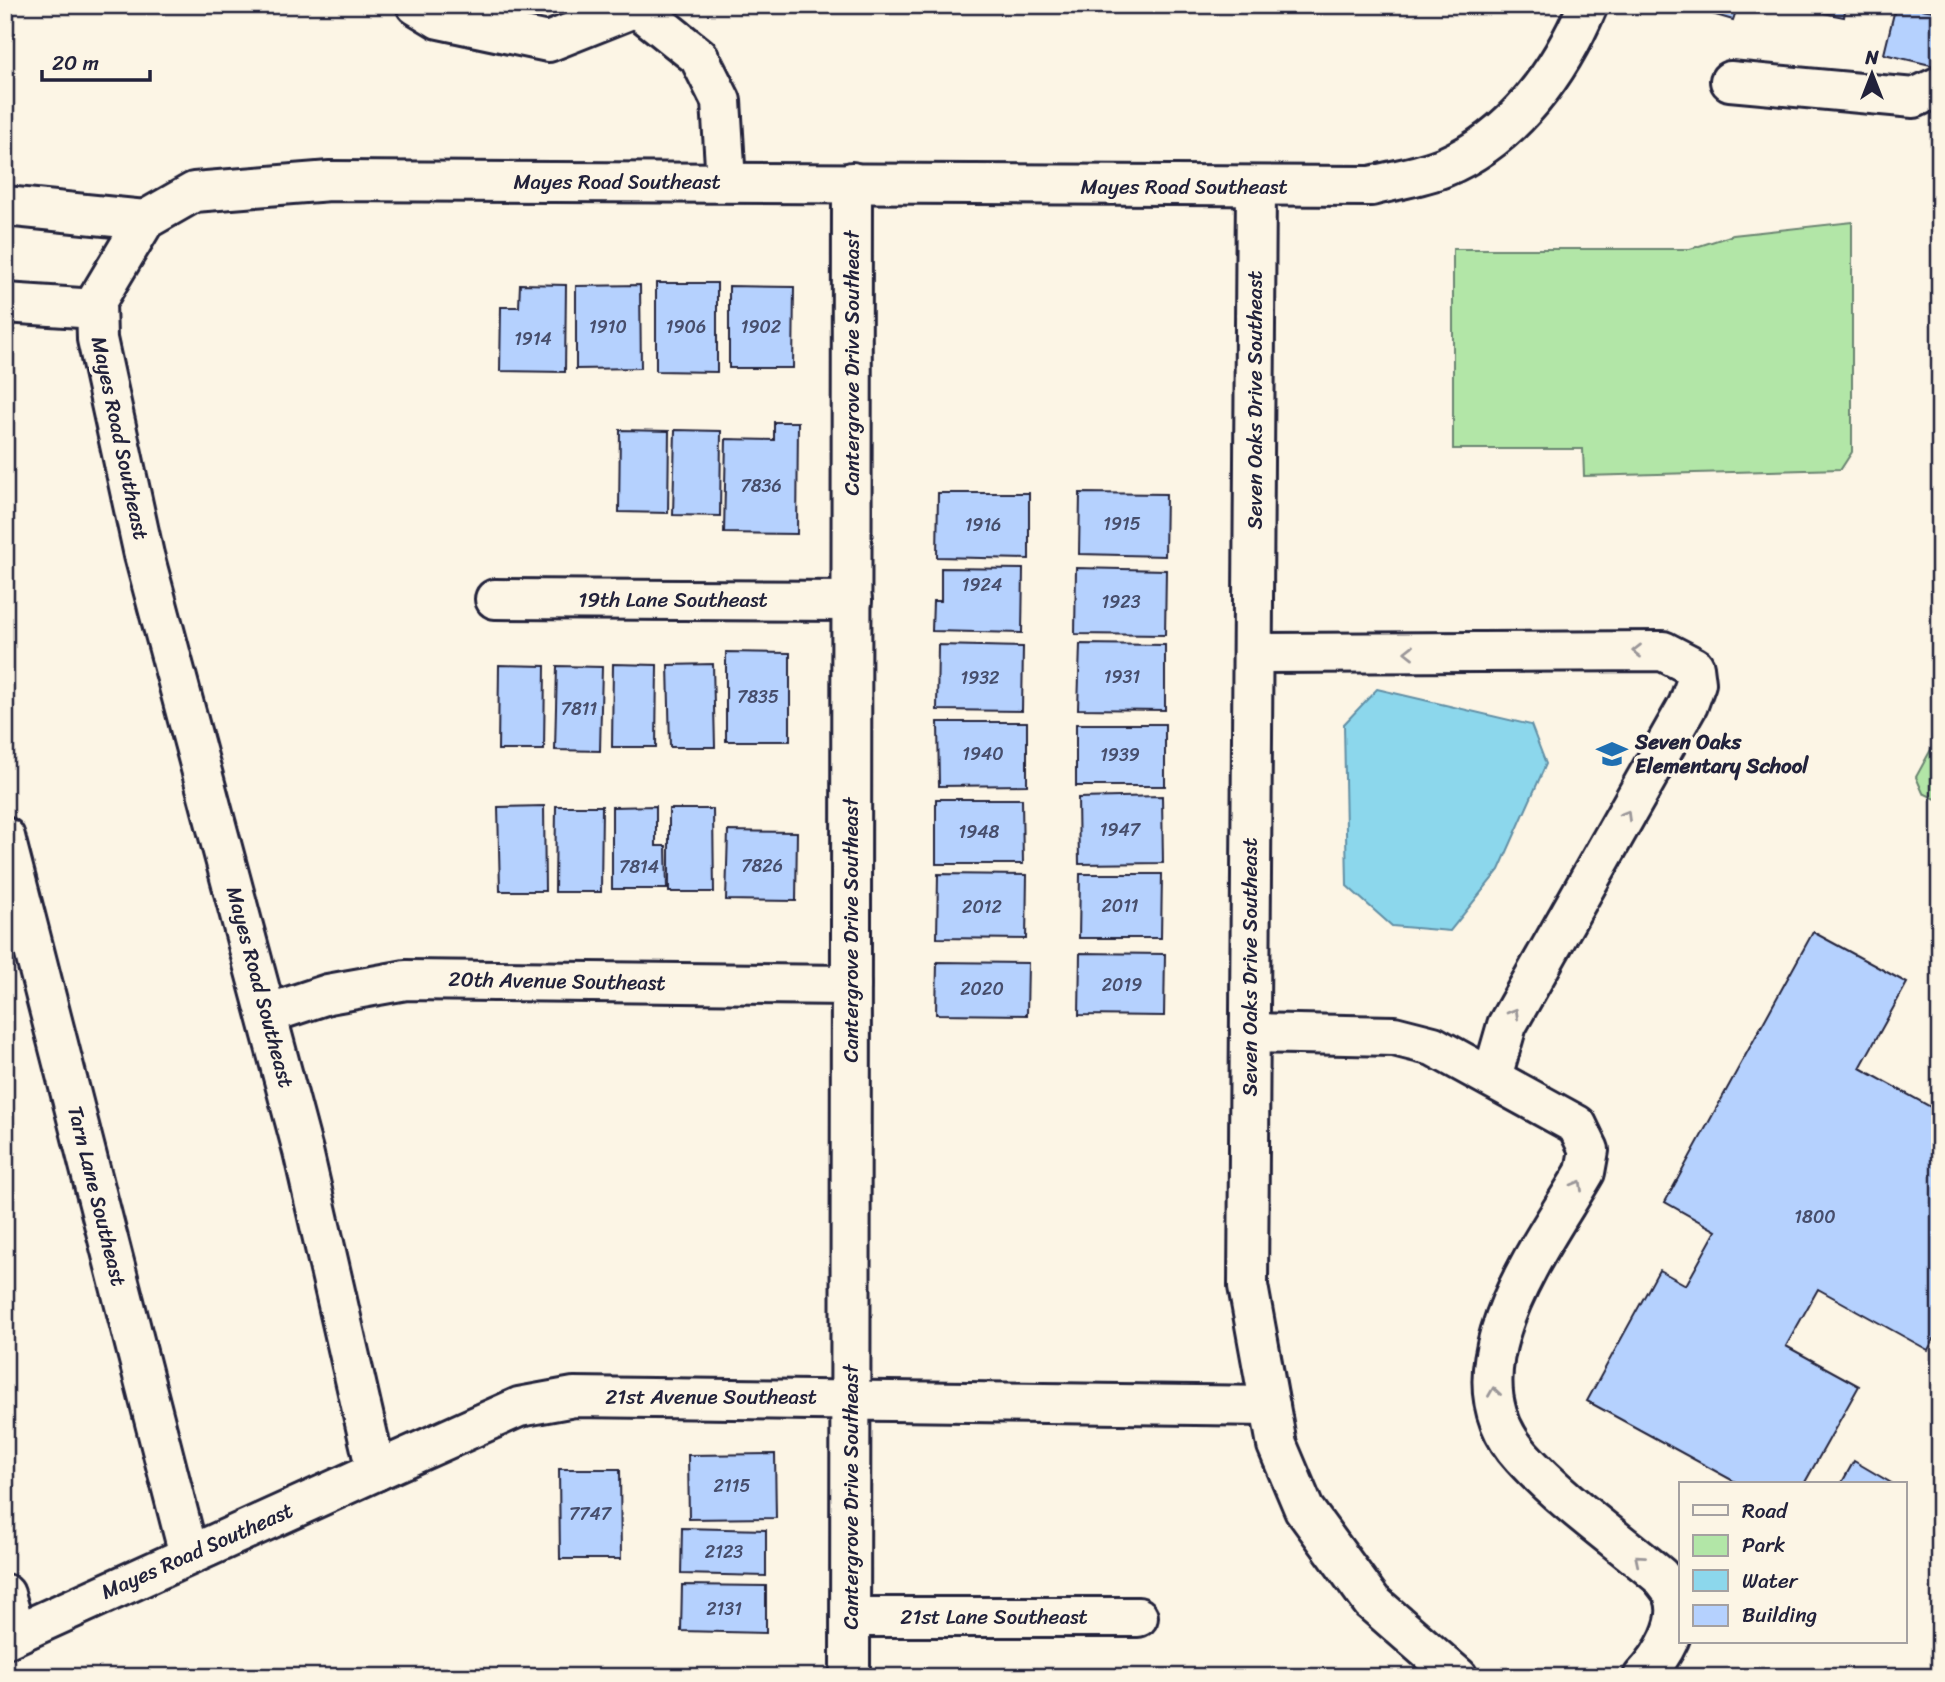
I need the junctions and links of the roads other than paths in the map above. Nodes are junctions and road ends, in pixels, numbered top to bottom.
1 (416, 5) edge
2 (1588, 5) edge
3 (635, 6) edge
4 (1730, 81) dead end
5 (1940, 86) edge
6 (726, 183) junction
7 (852, 183) junction
8 (1256, 188) junction
9 (5, 206) edge
10 (145, 220) junction
11 (5, 303) edge
12 (96, 309) junction
13 (495, 599) dead end
14 (852, 601) junction
15 (1252, 653) junction
16 (5, 837) edge
17 (851, 985) junction
18 (267, 1014) junction
19 (1250, 1033) junction
20 (1492, 1077) junction
21 (850, 1398) junction
22 (1270, 1406) junction
23 (376, 1471) junction
24 (189, 1555) junction
25 (5, 1594) edge
26 (850, 1617) junction
27 (1138, 1617) dead end
28 (11, 1636) edge
29 (850, 1677) edge
30 (1458, 1677) edge
31 (1643, 1677) edge

1 - 3 street
2 - 8 street, Mayes Road Southeast
3 - 6 street
4 - 5 street
6 - 7 street, Mayes Road Southeast
6 - 10 street, Mayes Road Southeast
7 - 8 street, Mayes Road Southeast
7 - 14 street, Cantergrove Drive Southeast
8 - 15 street, Seven Oaks Drive Southeast
9 - 10 street
10 - 12 street, Mayes Road Southeast
11 - 12 street
12 - 18 street, Mayes Road Southeast
13 - 14 street, 19th Lane Southeast
14 - 17 street, Cantergrove Drive Southeast
15 - 19 street, Seven Oaks Drive Southeast
20 -> 15 street
16 - 24 street, Tarn Lane Southeast
17 - 18 street, 20th Avenue Southeast
17 - 21 street, Cantergrove Drive Southeast
18 - 23 street, Mayes Road Southeast
19 - 20 street
19 - 22 street, Seven Oaks Drive Southeast
31 -> 20 street
21 - 22 street, 21st Avenue Southeast
21 - 23 street, 21st Avenue Southeast
21 - 26 street, Cantergrove Drive Southeast
22 - 30 street, Seven Oaks Drive Southeast
23 - 24 street, Mayes Road Southeast
24 - 28 street, Mayes Road Southeast
25 - 28 street
26 - 27 street, 21st Lane Southeast
26 - 29 street, Cantergrove Drive Southeast

